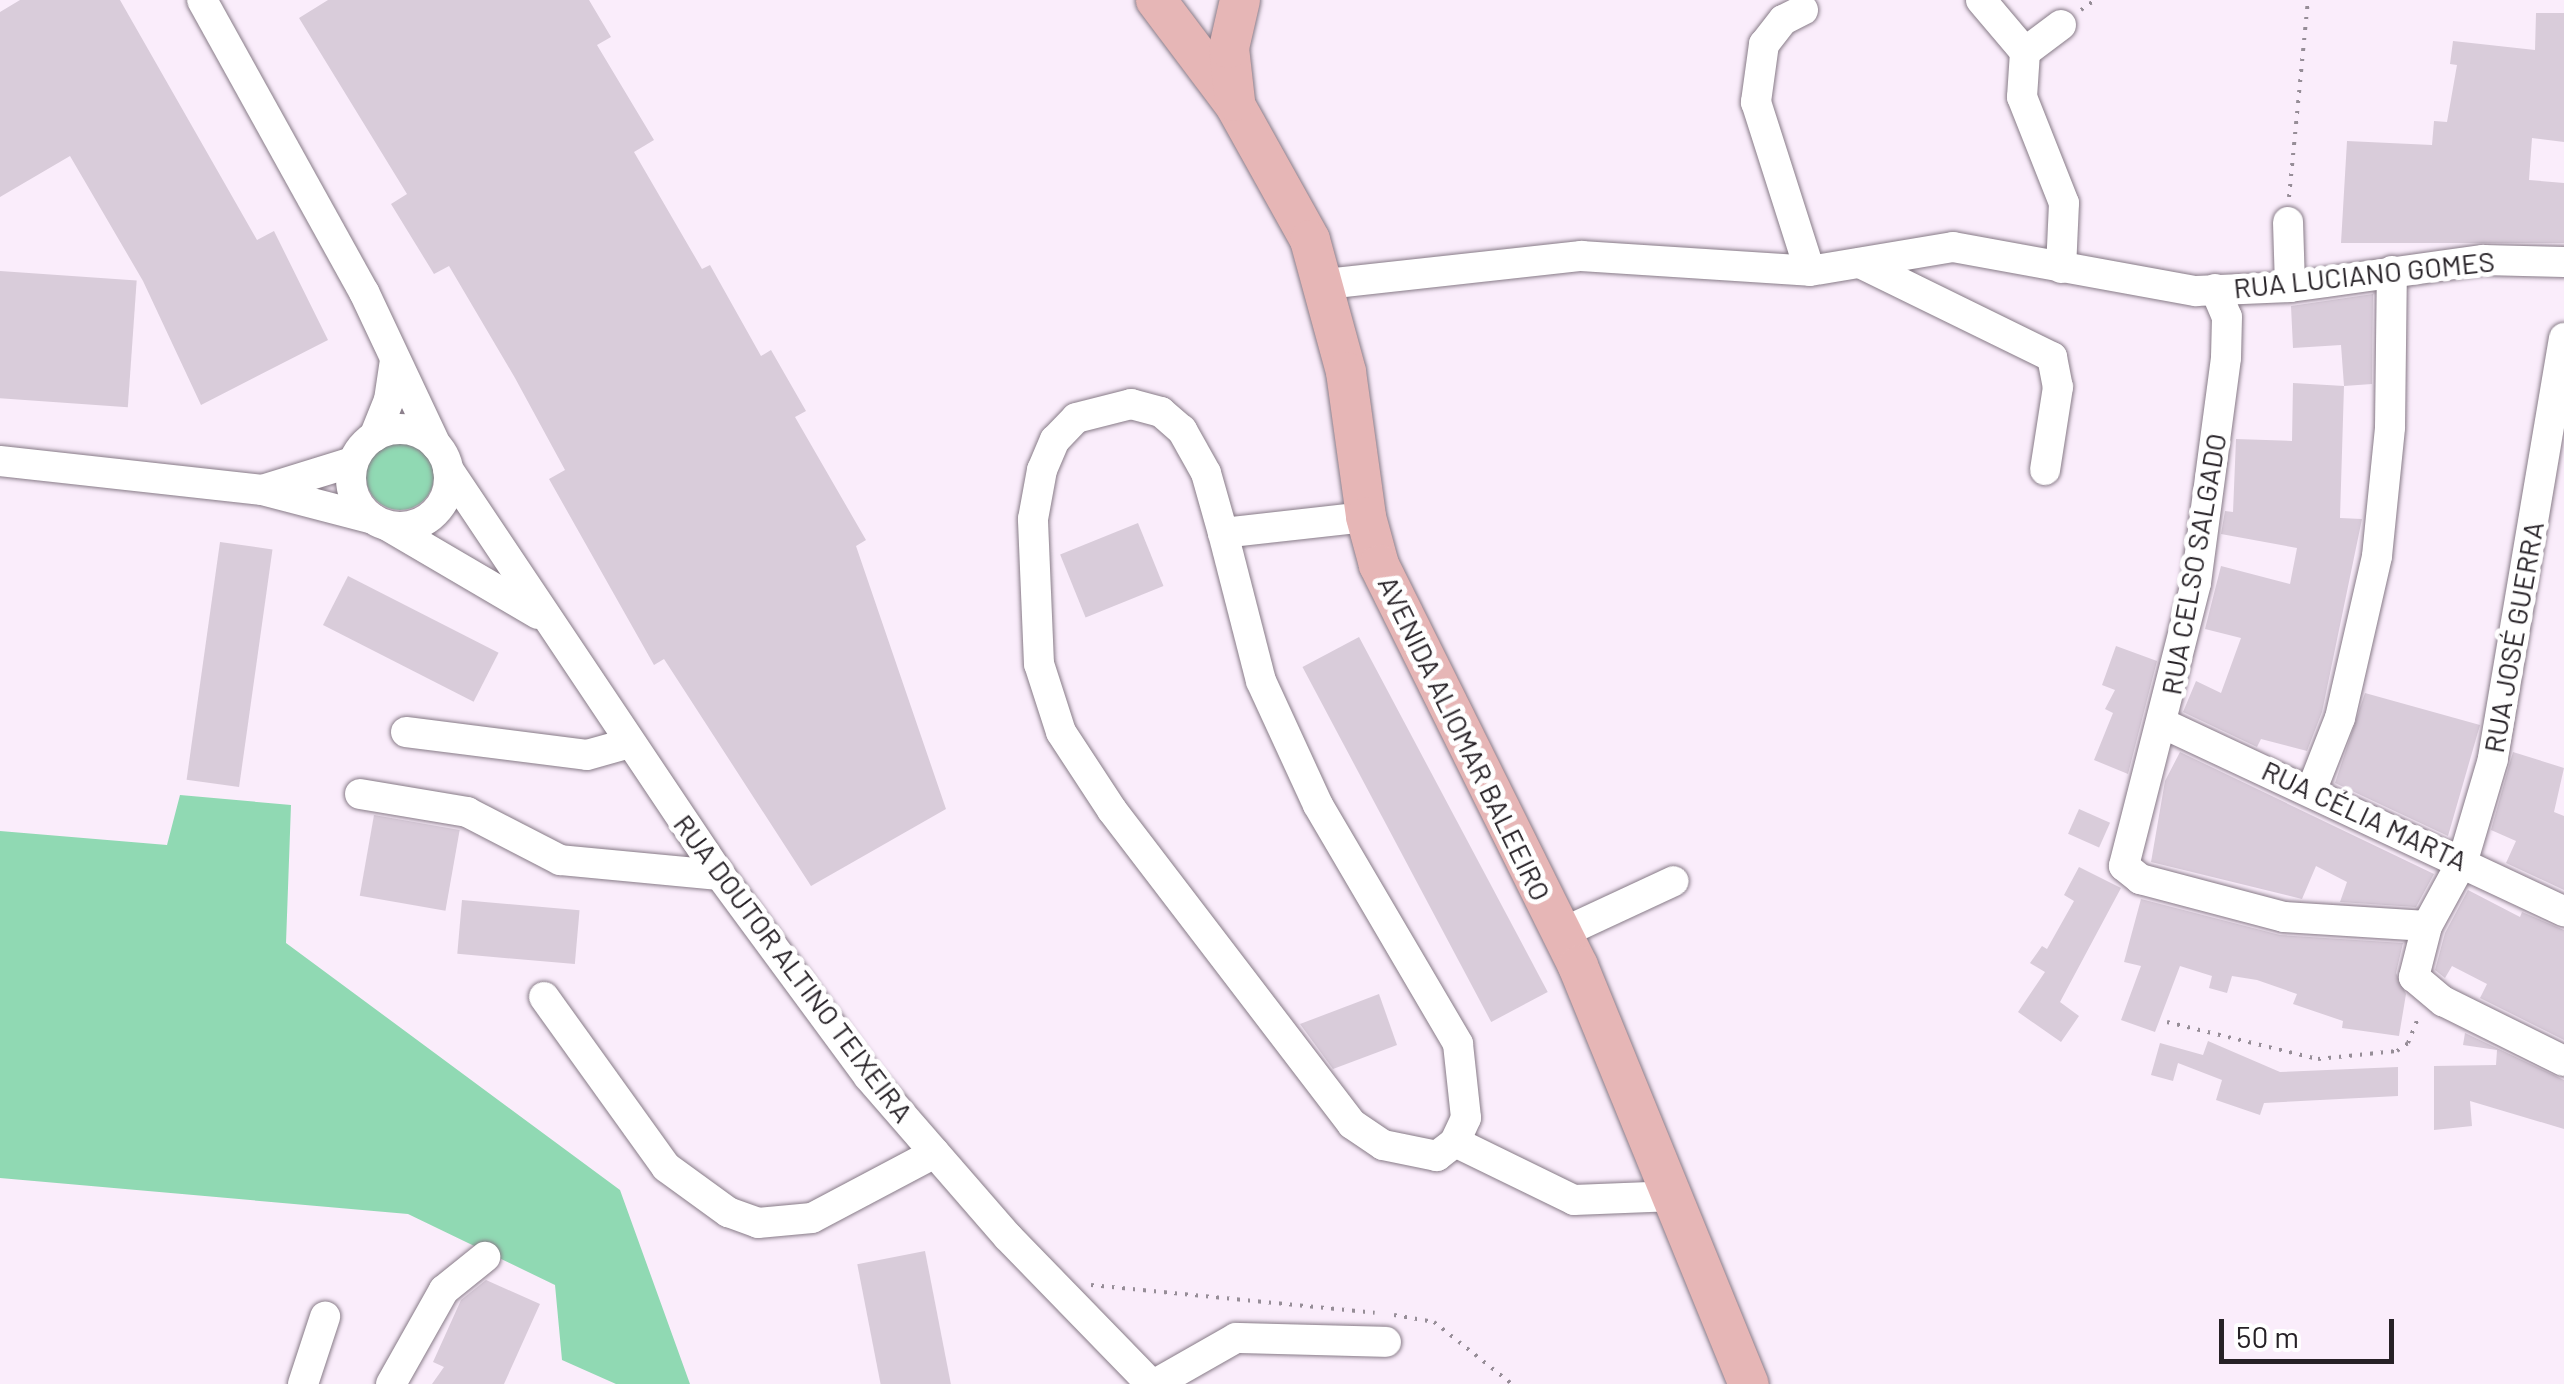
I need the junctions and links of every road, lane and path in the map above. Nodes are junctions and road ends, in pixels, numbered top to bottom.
1 (202, 0) edge
2 (1225, 0) edge
3 (1240, 0) edge
4 (1981, 0) edge
5 (2308, 0) edge
6 (1803, 10) dead end
7 (1172, 11) edge
8 (2061, 25) dead end
9 (2025, 52) junction
10 (1235, 105) junction
11 (2288, 222) joint
12 (2564, 262) edge
13 (1860, 263) junction
14 (2061, 268) junction
15 (1810, 271) junction
16 (2392, 272) junction
17 (1326, 284) junction
18 (2290, 287) junction
19 (2215, 289) junction
20 (2564, 338) edge
21 (395, 360) junction
22 (374, 437) junction
23 (442, 457) junction
24 (0, 461) edge
25 (354, 462) junction
26 (2045, 470) dead end
27 (262, 490) junction
28 (1366, 517) junction
29 (380, 522) junction
30 (1223, 534) junction
31 (544, 618) junction
32 (2164, 724) junction
33 (406, 732) dead end
34 (630, 743) junction
35 (2312, 788) junction
36 (360, 794) dead end
37 (2463, 860) junction
38 (720, 874) junction
39 (1674, 881) dead end
40 (2564, 911) edge
41 (2428, 926) junction
42 (1562, 933) junction
43 (2414, 977) junction
44 (544, 997) dead end
45 (2167, 1022) dead end
46 (2564, 1061) edge
47 (1455, 1142) junction
48 (1653, 1152) junction
49 (935, 1153) junction
50 (1675, 1196) junction
51 (1610, 1201) junction
52 (485, 1257) dead end
53 (324, 1317) dead end
54 (1386, 1342) dead end
55 (304, 1384) edge
56 (391, 1384) edge
57 (1153, 1384) edge
58 (1750, 1384) edge

1 - 21 street, RUA DOUTOR ALTINO TEIXEIRA
2 - 7 main road, AVENIDA ALIOMAR BALEEIRO
3 - 10 main road
4 - 9 street
5 - 11 path
6 - 15 street
7 - 10 main road, AVENIDA ALIOMAR BALEEIRO
8 - 9 street
9 - 14 street
10 - 17 main road, AVENIDA ALIOMAR BALEEIRO
11 - 18 street
12 - 16 street, RUA LUCIANO GOMES
13 - 14 street, RUA LUCIANO GOMES
13 - 15 street, RUA LUCIANO GOMES
13 - 26 street
14 - 19 street, RUA LUCIANO GOMES
15 - 17 street, RUA LUCIANO GOMES
16 - 18 street, RUA LUCIANO GOMES
16 - 35 street
17 - 28 main road, AVENIDA ALIOMAR BALEEIRO
18 - 19 street, RUA LUCIANO GOMES
19 - 32 street, RUA CELSO SALGADO
20 - 37 street, RUA JOSÉ GUERRA
21 - 22 street
21 - 23 street, RUA DOUTOR ALTINO TEIXEIRA
22 - 23 street
22 - 25 street
23 - 29 street
23 - 31 street, RUA DOUTOR ALTINO TEIXEIRA
24 - 27 street
25 - 27 street
25 - 29 street
27 - 29 street
28 - 30 street
28 - 42 main road, AVENIDA ALIOMAR BALEEIRO
29 - 31 street, RUA DOUTOR ALTINO TEIXEIRA
30 - 47 street
30 - 47 street
31 - 34 street, RUA DOUTOR ALTINO TEIXEIRA
32 - 35 street, RUA CÉLIA MARTA
32 - 41 street, RUA CELSO SALGADO
33 - 34 street
34 - 38 street, RUA DOUTOR ALTINO TEIXEIRA
35 - 37 street, RUA CÉLIA MARTA
36 - 38 street
37 - 40 street, RUA CÉLIA MARTA
37 - 41 street, RUA JOSÉ GUERRA
38 - 49 street, RUA DOUTOR ALTINO TEIXEIRA
39 - 42 street
41 - 43 street, RUA JOSÉ GUERRA
42 - 48 main road, AVENIDA ALIOMAR BALEEIRO
43 - 45 path
43 - 46 street
44 - 49 street
47 - 51 street
48 - 50 main road, AVENIDA ALIOMAR BALEEIRO
48 - 51 street
49 - 57 street, RUA DOUTOR ALTINO TEIXEIRA
50 - 51 street
50 - 58 main road, AVENIDA ALIOMAR BALEEIRO
52 - 56 street
53 - 55 street
54 - 57 street

